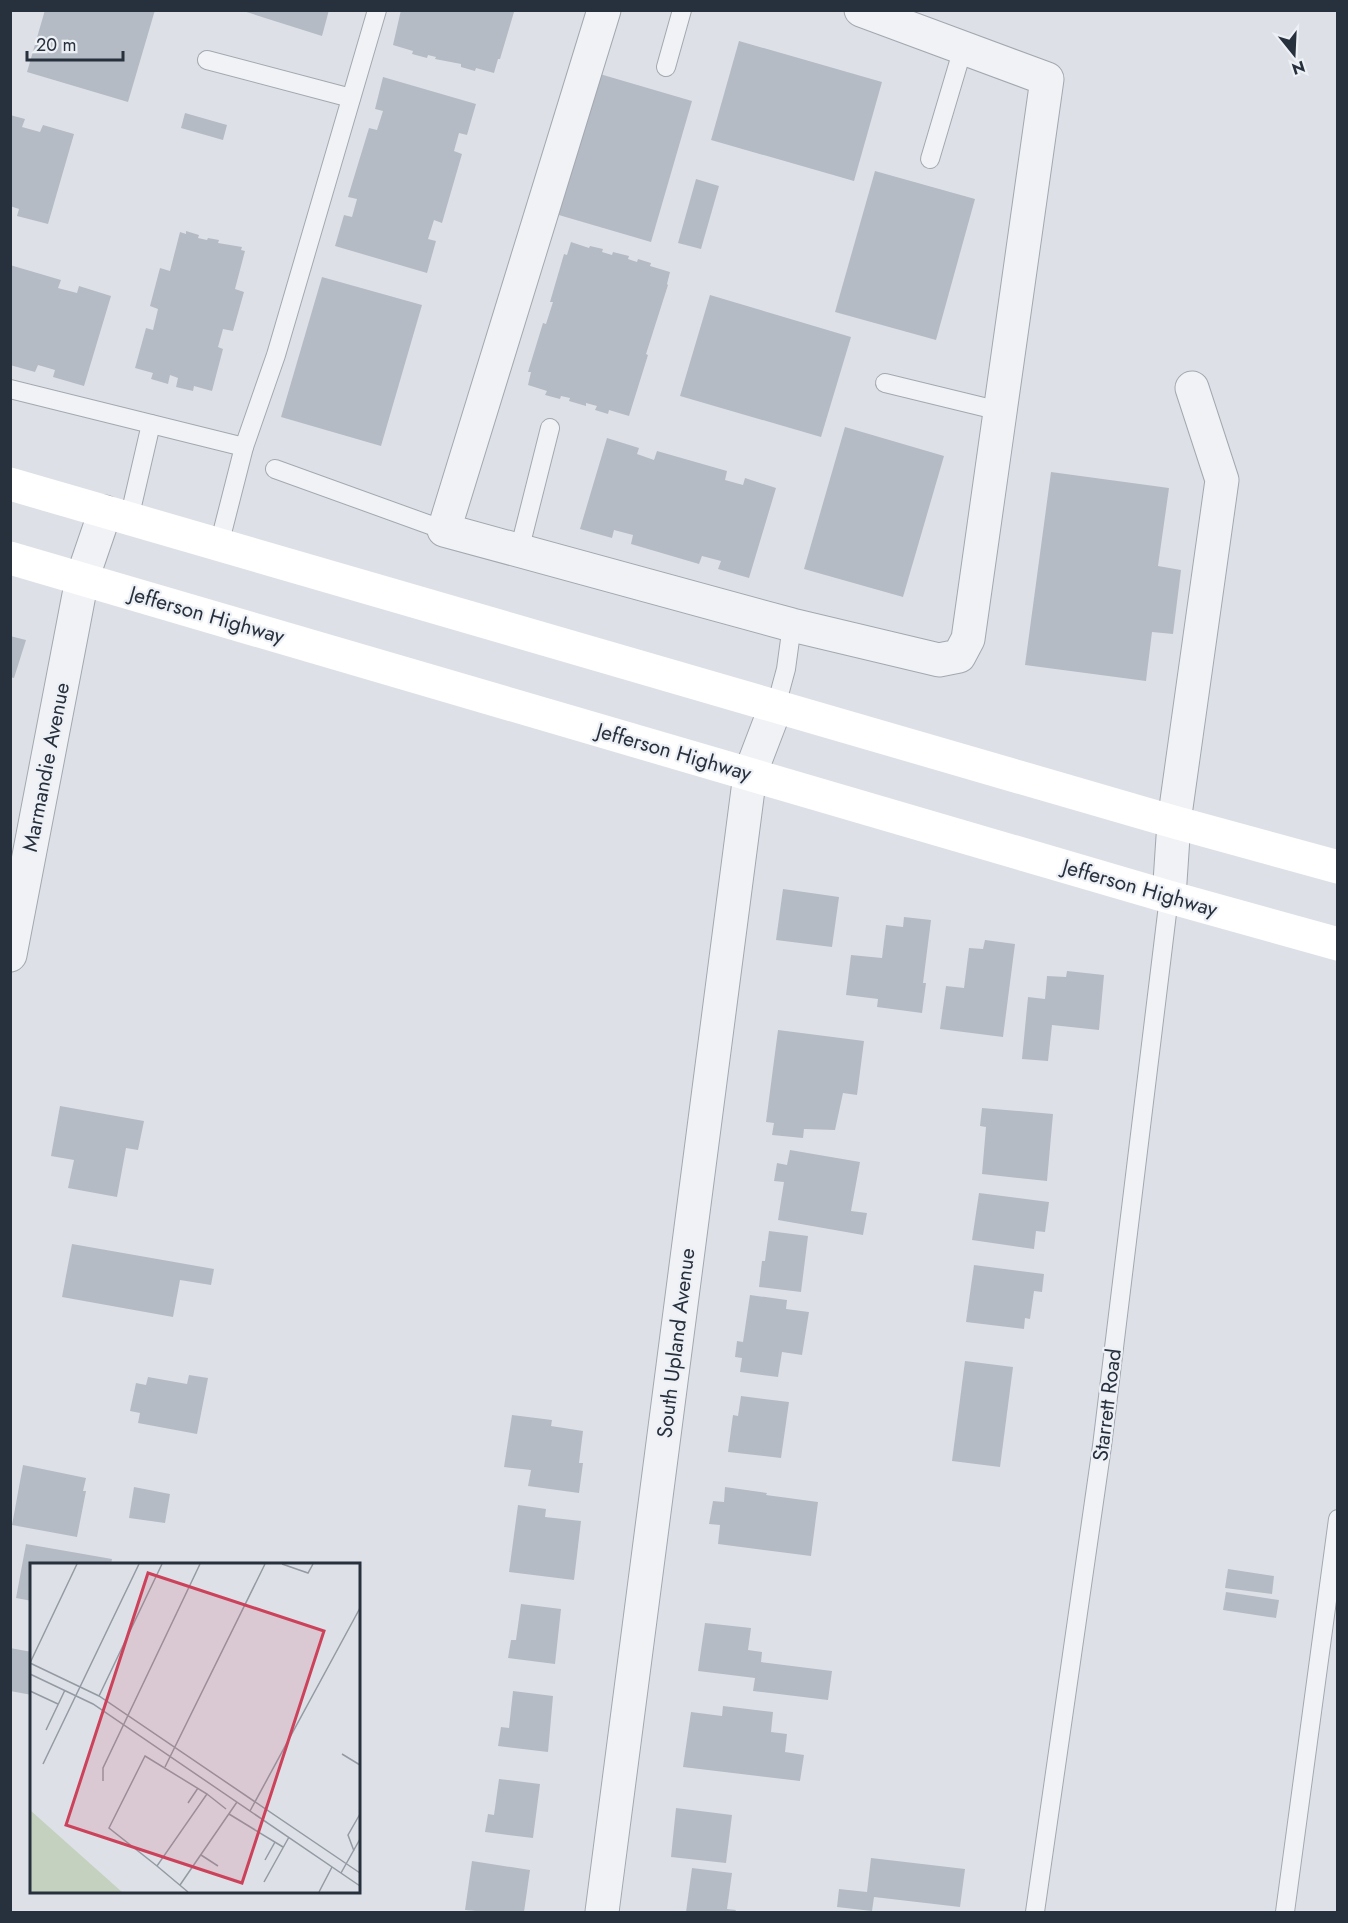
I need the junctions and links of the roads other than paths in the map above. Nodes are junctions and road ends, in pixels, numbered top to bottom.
1 (377, 10) edge
2 (604, 10) edge
3 (682, 10) edge
4 (861, 10) edge
5 (963, 48) junction
6 (207, 60) dead end
7 (666, 67) dead end
8 (351, 98) junction
9 (930, 159) dead end
10 (885, 383) dead end
11 (1192, 388) dead end
12 (10, 389) edge
13 (1000, 411) junction
14 (151, 424) junction
15 (550, 428) dead end
16 (244, 447) junction
17 (275, 469) dead end
18 (10, 484) edge
19 (117, 515) junction
20 (444, 530) junction
21 (219, 545) junction
22 (519, 551) junction
23 (10, 558) edge
24 (82, 579) junction
25 (792, 625) junction
26 (776, 706) junction
27 (750, 774) junction
28 (1174, 822) junction
29 (1338, 867) edge
30 (1169, 897) junction
31 (1338, 944) edge
32 (10, 955) edge
33 (1338, 1519) edge
34 (602, 1912) edge
35 (1035, 1912) edge
36 (1285, 1912) edge

1 - 8 lane
2 - 20 street
3 - 7 lane
4 - 5 street
5 - 9 lane
5 - 13 street
6 - 8 lane
8 - 16 lane
10 - 13 lane
11 - 28 street
12 - 14 lane
13 - 25 street
14 - 16 lane
14 - 19 lane
15 - 22 lane
16 - 21 lane
17 - 20 lane
18 - 19 main road
19 - 21 main road
19 - 24 street, Marmandie Avenue
20 - 22 street
21 - 26 main road
22 - 25 street
23 - 24 main road, Jefferson Highway
24 - 27 main road, Jefferson Highway
24 - 32 street, Marmandie Avenue
25 - 26 lane
26 - 27 street, South Upland Avenue
26 - 28 main road
27 - 30 main road, Jefferson Highway
27 - 34 street, South Upland Avenue
28 - 29 main road
28 - 30 street
30 - 31 main road, Jefferson Highway
30 - 35 lane, Starrett Road
33 - 36 lane

